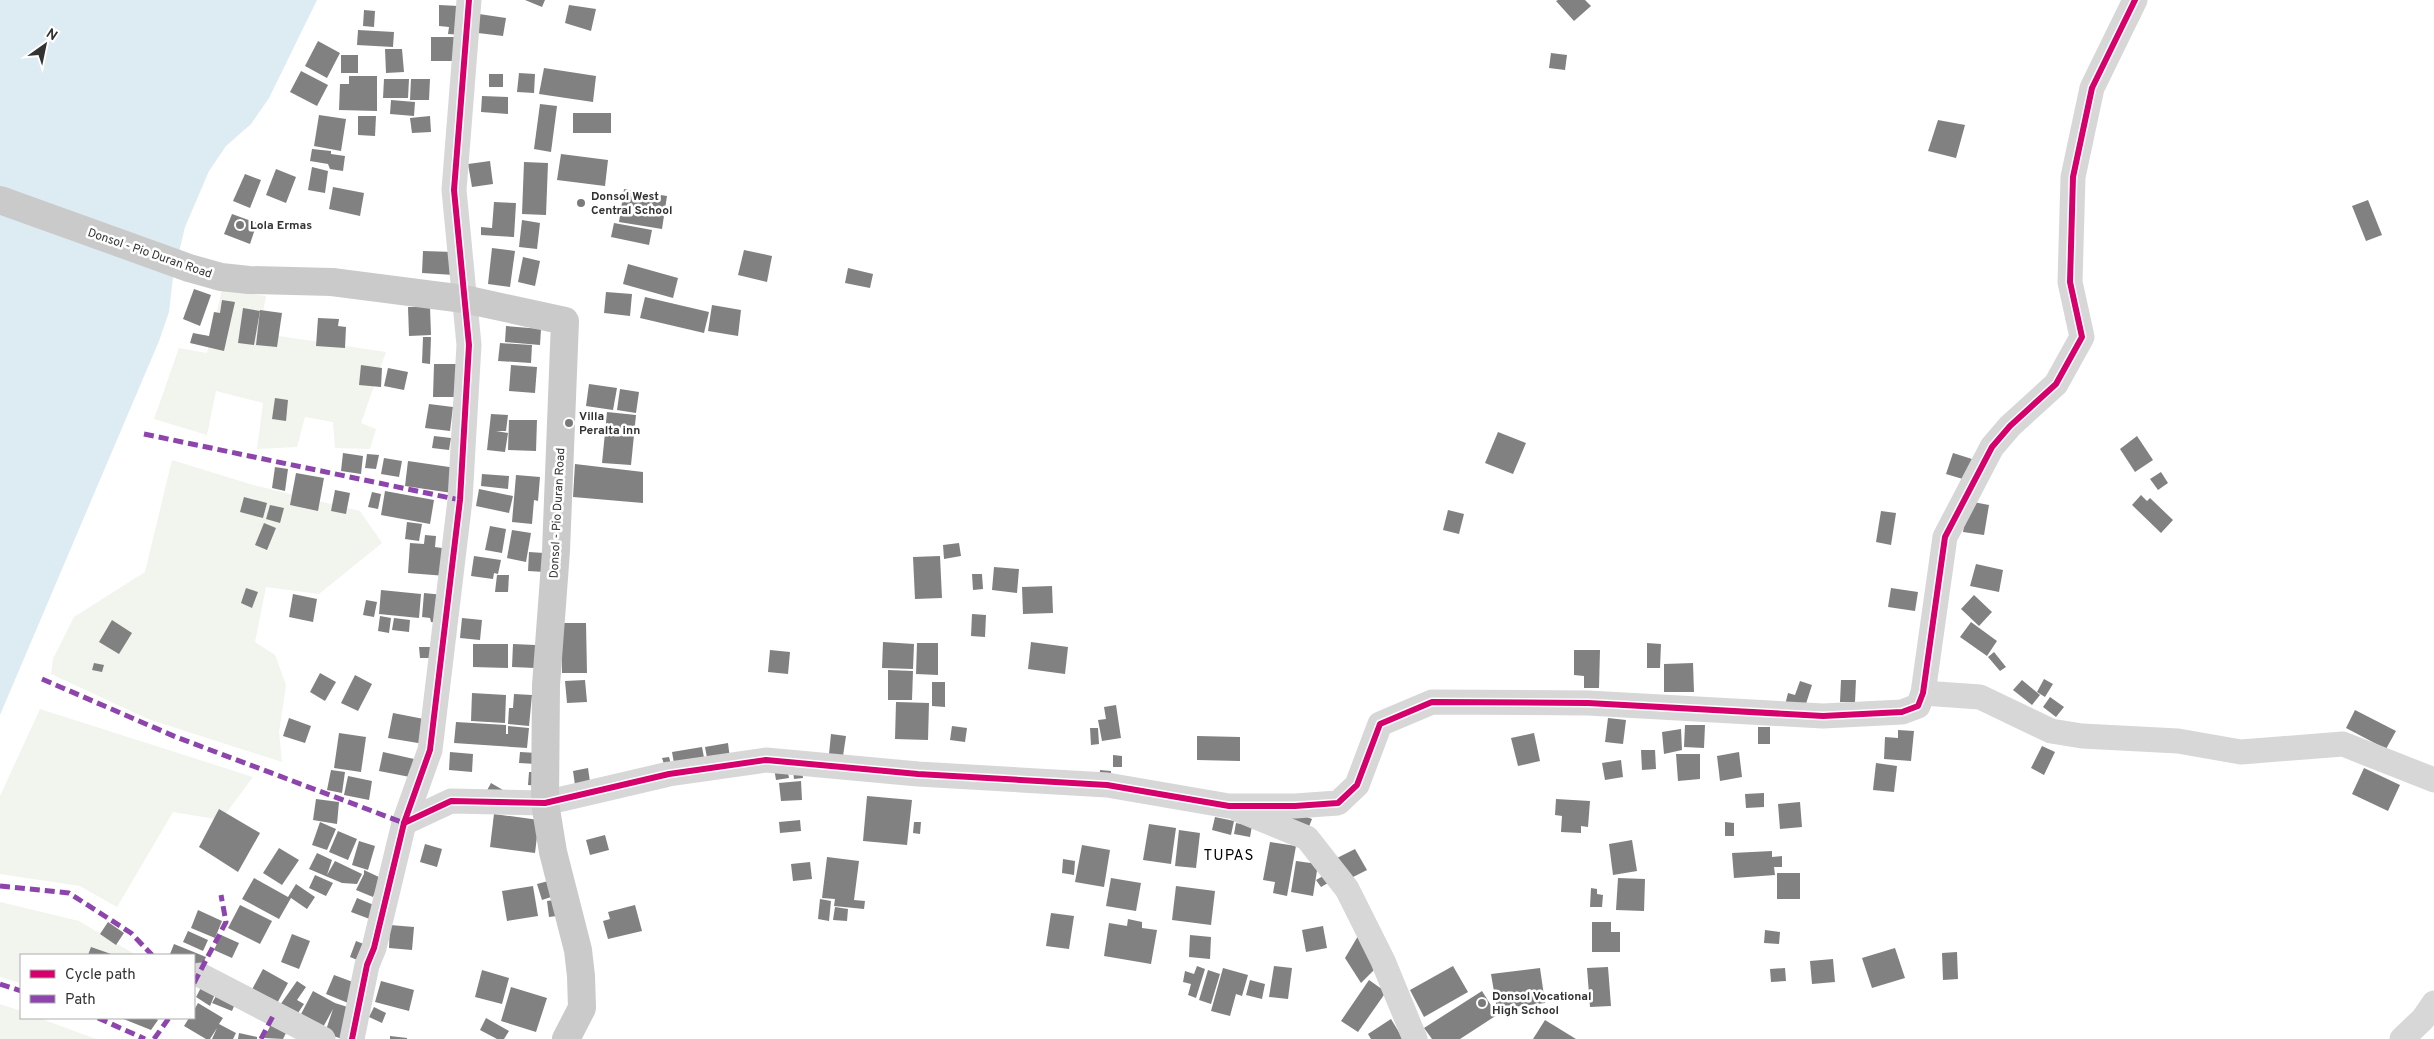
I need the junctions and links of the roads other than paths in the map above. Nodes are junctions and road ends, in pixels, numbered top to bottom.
1 (469, 0) edge
2 (2135, 0) edge
3 (0, 200) edge
4 (464, 299) junction
5 (1923, 692) junction
6 (2434, 780) edge
7 (545, 803) junction
8 (1229, 806) junction
9 (404, 823) junction
10 (200, 975) dead end
11 (2434, 1003) edge
12 (323, 1039) edge
13 (352, 1039) edge
14 (566, 1039) edge
15 (1415, 1039) edge
16 (2402, 1039) edge

1 - 4 street
2 - 5 street
3 - 4 main road, Donsol - Pio Duran Road
4 - 7 main road, Donsol - Pio Duran Road
4 - 9 street
5 - 6 street
5 - 8 street
7 - 8 street
7 - 9 street
7 - 14 main road, Donsol - Pio Duran Road
8 - 15 street
9 - 13 street
10 - 12 street
11 - 16 street

